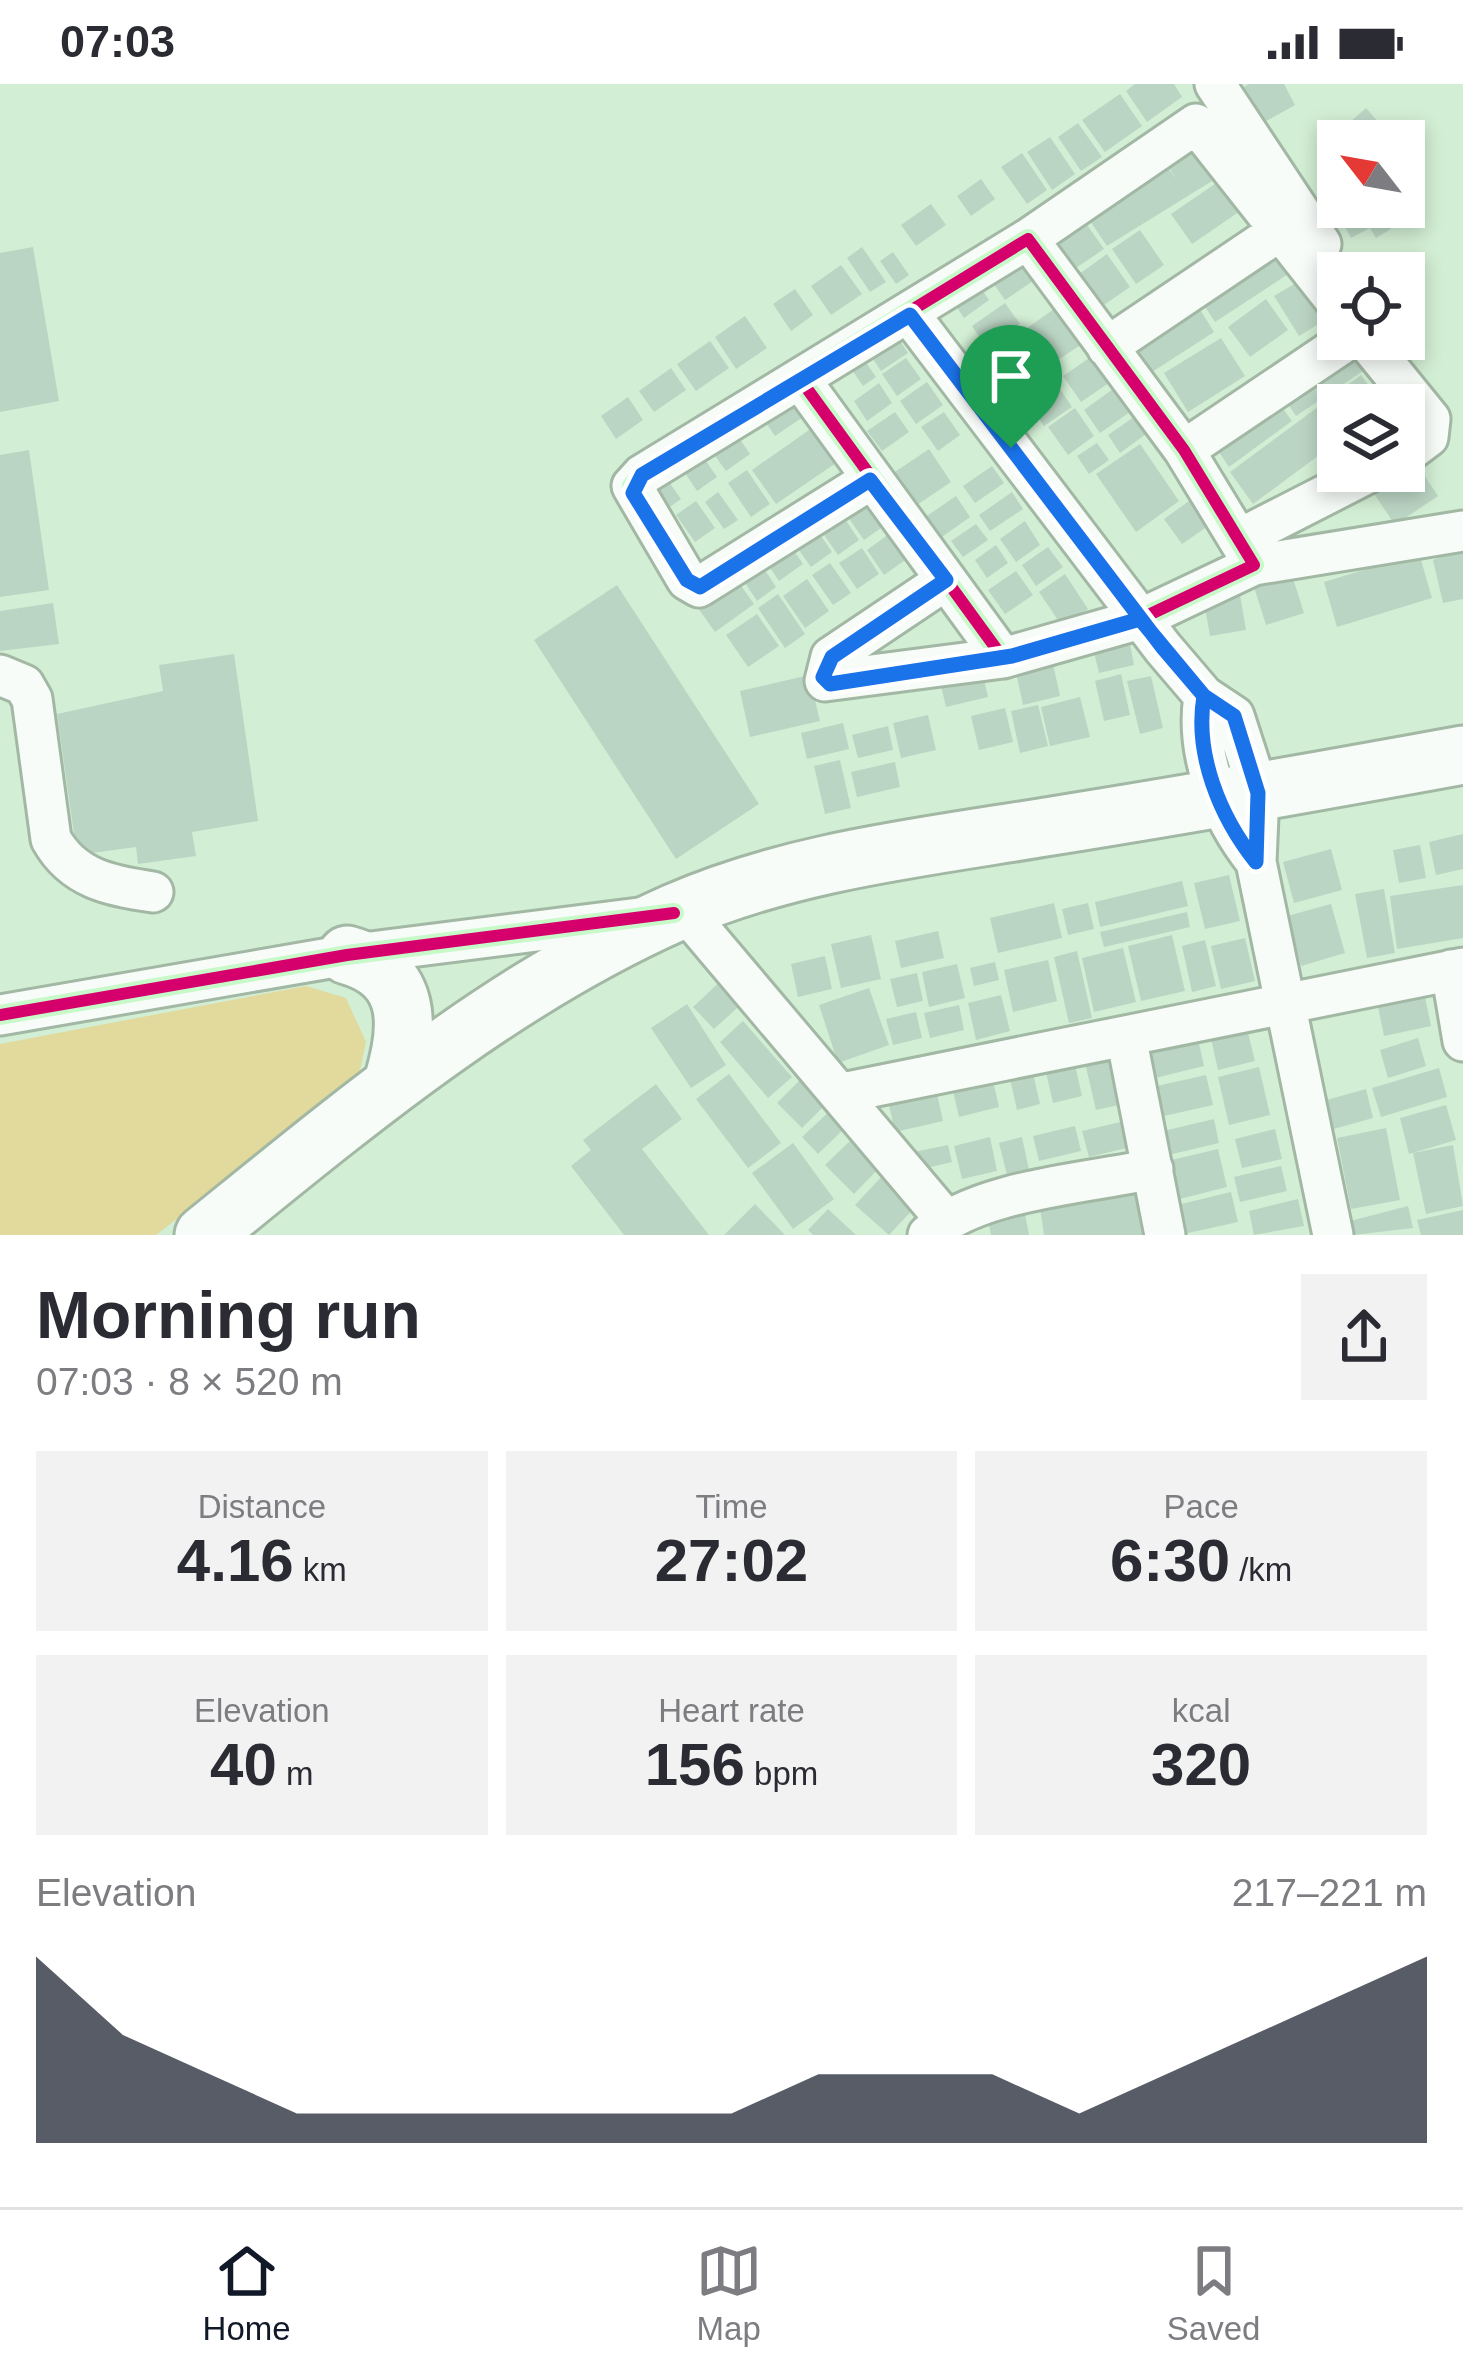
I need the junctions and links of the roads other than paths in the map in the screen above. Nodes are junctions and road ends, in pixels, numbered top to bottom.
1 (1215, 84) edge
2 (1281, 230) junction
3 (1028, 239) junction
4 (1327, 252) edge
5 (1317, 277) edge
6 (910, 315) junction
7 (1107, 347) junction
8 (1318, 360) edge
9 (1382, 360) edge
10 (1413, 360) edge
11 (800, 379) junction
12 (1402, 384) edge
13 (1463, 419) edge
14 (1184, 450) junction
15 (870, 480) junction
16 (1340, 492) edge
17 (1463, 531) edge
18 (1248, 552) junction
19 (946, 580) junction
20 (1140, 619) junction
21 (1003, 658) junction
22 (0, 675) edge
23 (1463, 755) edge
24 (1238, 796) junction
25 (153, 892) dead end
26 (679, 912) junction
27 (347, 955) junction
28 (1457, 969) edge
29 (1286, 1006) junction
30 (0, 1015) edge
31 (1126, 1036) junction
32 (1463, 1041) edge
33 (394, 1082) junction
34 (842, 1093) junction
35 (1153, 1169) junction
36 (936, 1227) edge
37 (204, 1235) edge
38 (1165, 1235) edge
39 (1333, 1235) edge

1 - 4 street
2 - 3 street
2 - 5 street
2 - 7 street
3 - 6 street
3 - 7 street
6 - 11 street
6 - 20 street
7 - 14 street
8 - 14 street
9 - 12 street
10 - 13 street
11 - 15 street
11 - 15 street
14 - 18 street
15 - 19 street
16 - 18 street
17 - 18 street
18 - 20 street
19 - 21 street
19 - 21 street
20 - 21 street
20 - 24 street
22 - 25 street
23 - 24 highway
24 - 26 highway
24 - 29 street
26 - 27 street
26 - 33 highway
26 - 34 street
27 - 30 street
27 - 33 highway
28 - 29 street
28 - 32 street
29 - 31 street
29 - 39 street
31 - 34 street
31 - 35 street
33 - 37 highway
34 - 36 street
35 - 36 street
35 - 38 street

